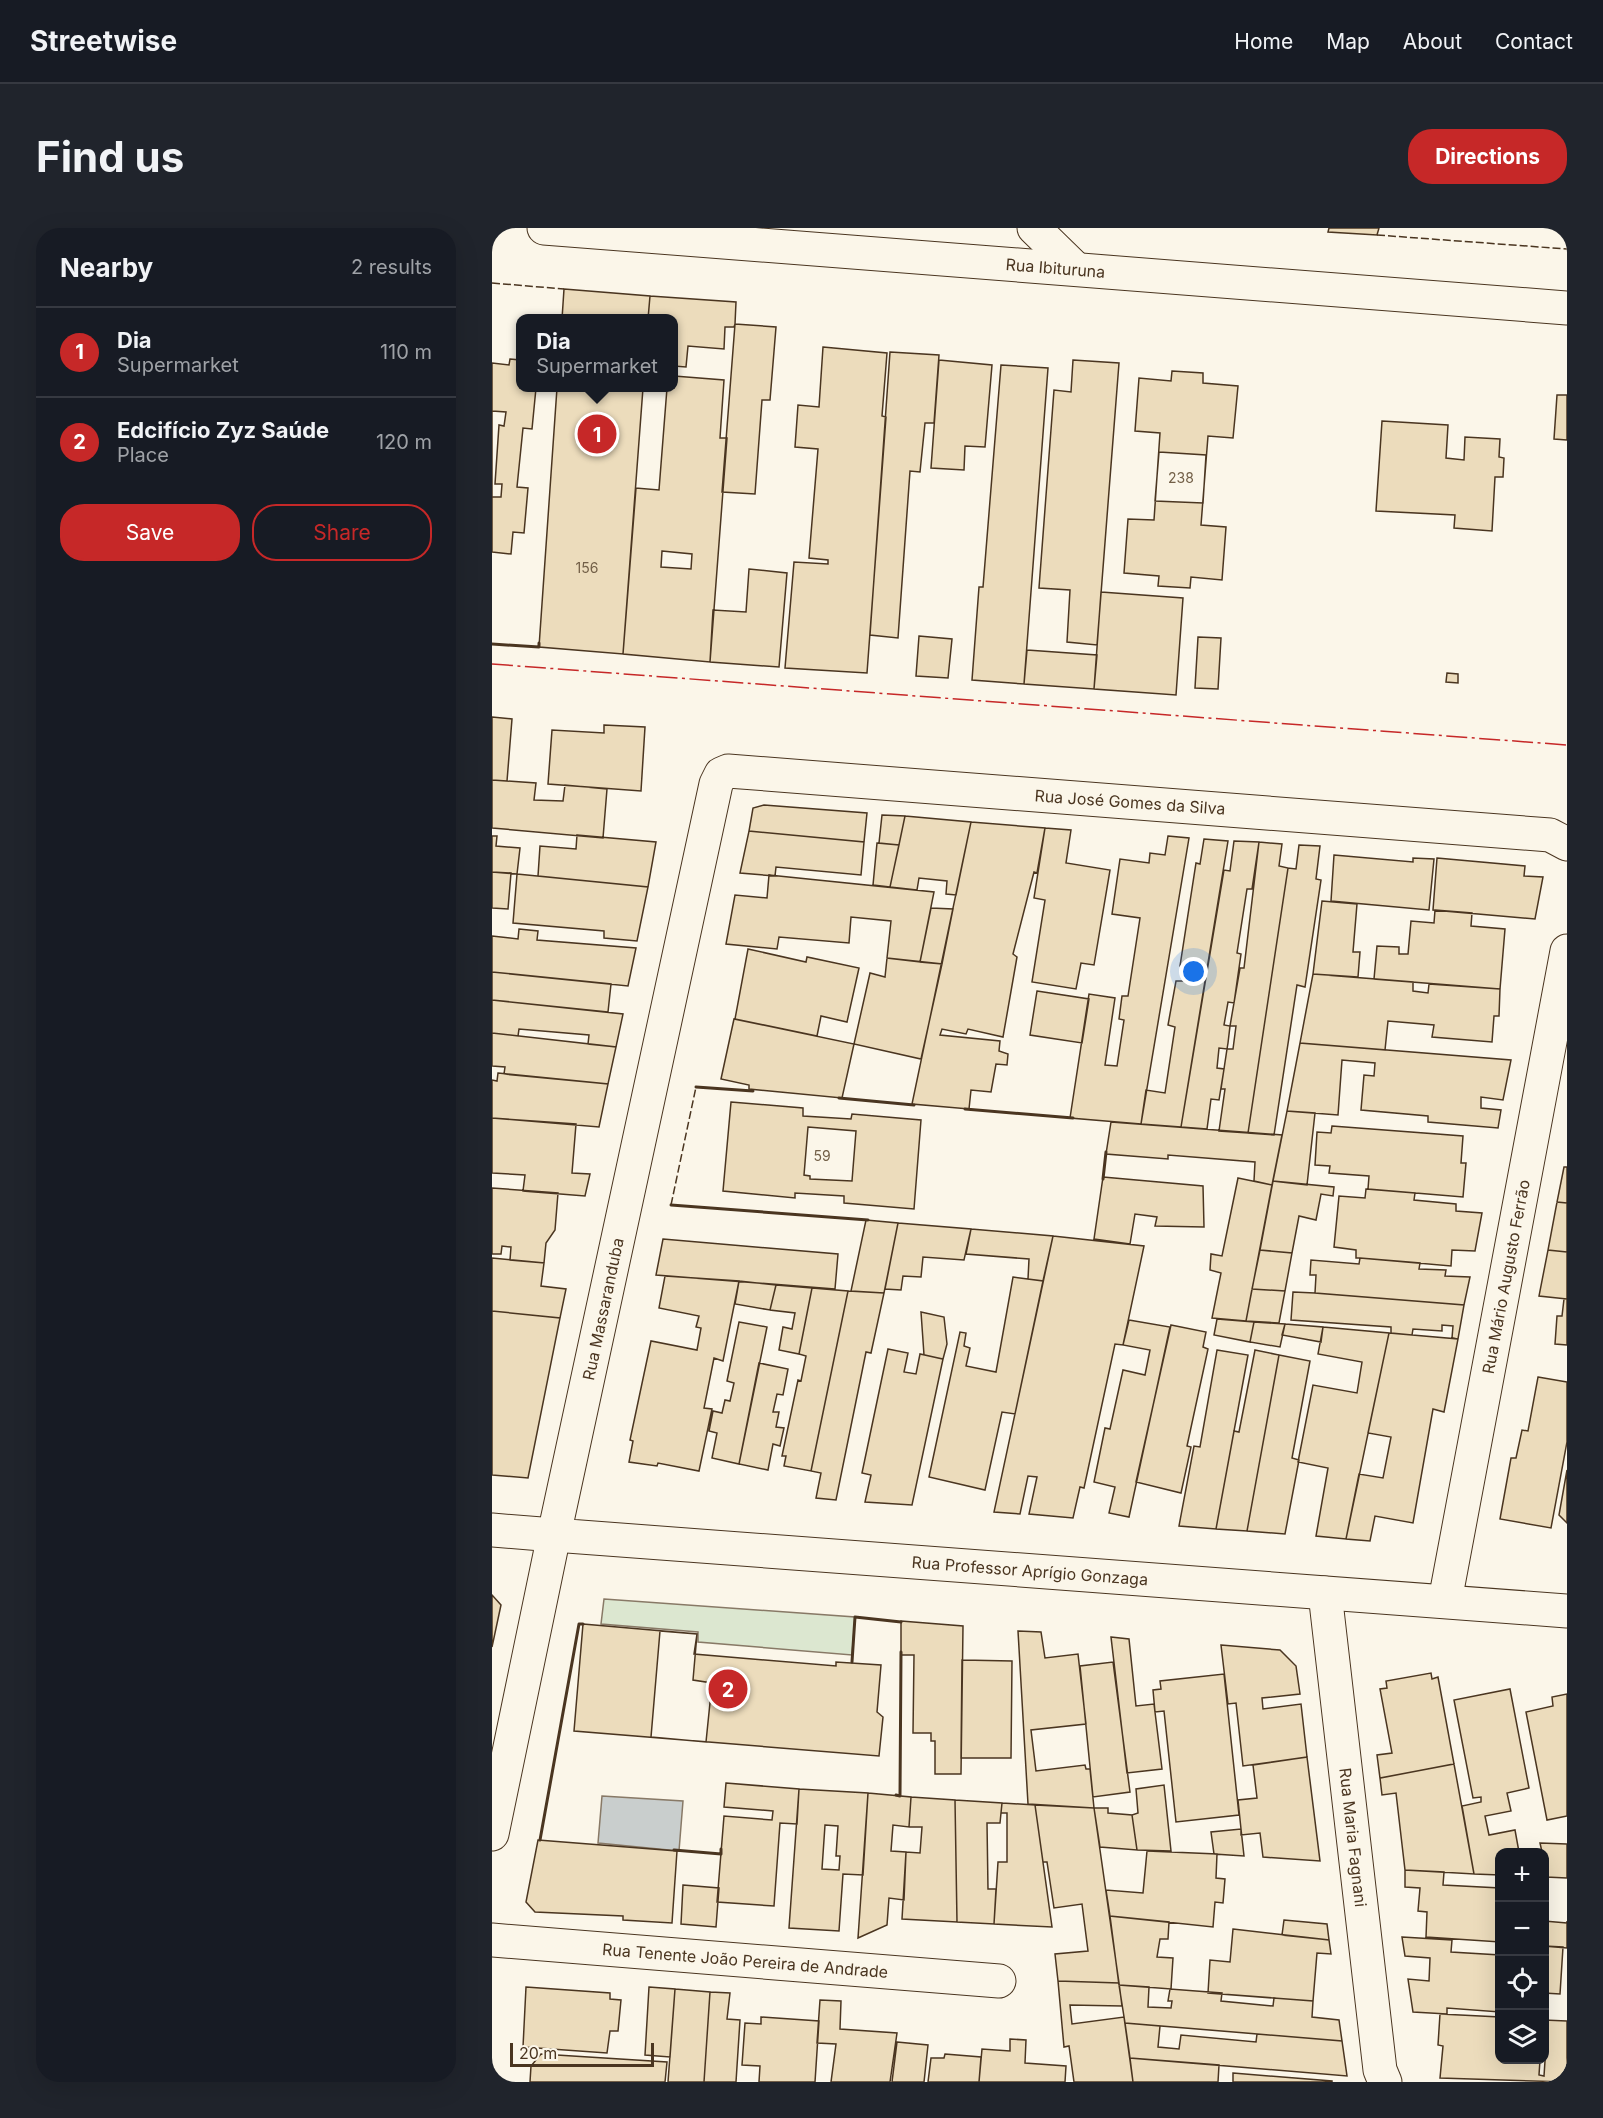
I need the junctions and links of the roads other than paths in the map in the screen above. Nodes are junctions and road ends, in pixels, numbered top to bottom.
1 (544, 228) edge
2 (1034, 228) edge
3 (1075, 268) junction
4 (1567, 308) edge
5 (716, 784) joint
6 (1559, 840) edge
7 (1567, 951) edge
8 (492, 1530) edge
9 (554, 1535) junction
10 (1325, 1593) junction
11 (1445, 1601) junction
12 (1567, 1611) edge
13 (492, 1834) edge
14 (492, 1940) edge
15 (999, 1981) dead end
16 (1384, 2082) edge

1 - 3 street, Rua Ibituruna
2 - 3 street
3 - 4 street, Rua Ibituruna
5 - 6 street, Rua José Gomes da Silva
5 - 9 street, Rua Massaranduba
7 - 11 street, Rua Mário Augusto Ferrão
8 - 9 street, Rua Professor Aprígio Gonzaga
9 - 10 street, Rua Professor Aprígio Gonzaga
9 - 13 street, Rua Massaranduba
10 - 11 street, Rua Professor Aprígio Gonzaga
10 - 16 street, Rua Maria Fagnani
11 - 12 street, Rua Professor Aprígio Gonzaga
14 - 15 street, Rua Tenente João Pereira de Andrade

